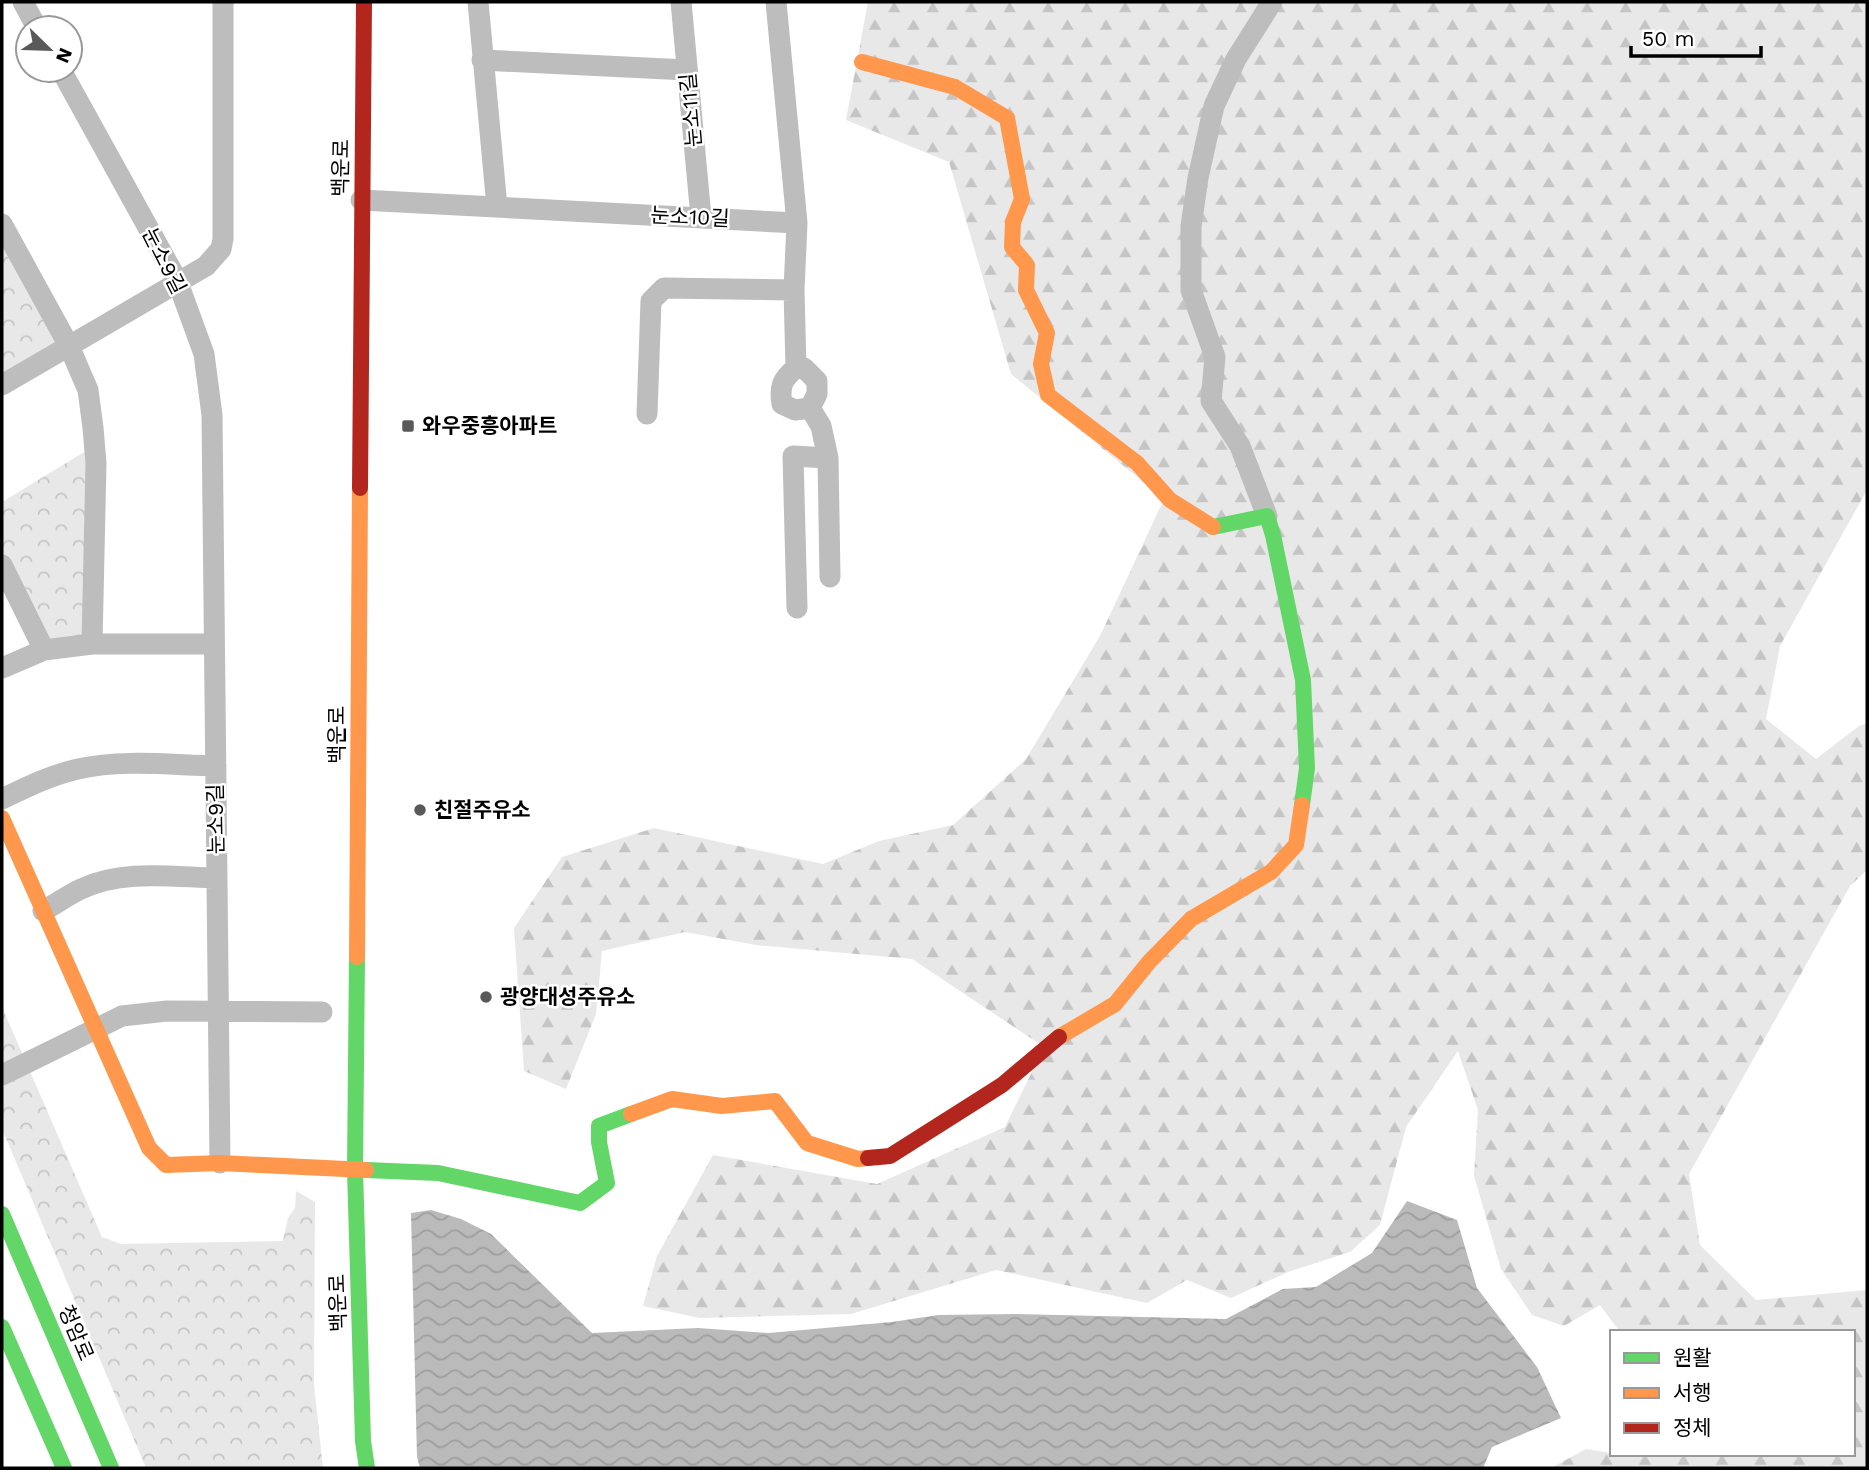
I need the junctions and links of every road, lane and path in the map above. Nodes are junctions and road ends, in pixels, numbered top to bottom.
1 (223, 2) edge
2 (364, 2) edge
3 (478, 2) edge
4 (681, 2) edge
5 (776, 2) edge
6 (1272, 2) edge
7 (482, 60) junction
8 (862, 62) dead end
9 (687, 70) junction
10 (69, 84) edge
11 (361, 200) junction
12 (497, 207) junction
13 (701, 217) junction
14 (797, 223) junction
15 (2, 224) edge
16 (178, 282) junction
17 (794, 290) junction
18 (69, 346) junction
19 (796, 368) junction
20 (2, 385) edge
21 (810, 408) junction
22 (647, 414) dead end
23 (828, 458) junction
24 (1267, 516) junction
25 (2, 565) edge
26 (830, 577) dead end
27 (797, 608) dead end
28 (92, 644) junction
29 (214, 644) junction
30 (44, 650) junction
31 (2, 668) edge
32 (216, 766) junction
33 (2, 799) edge
34 (2, 818) edge
35 (217, 878) junction
36 (43, 911) junction
37 (218, 1011) junction
38 (322, 1012) dead end
39 (96, 1029) junction
40 (2, 1075) edge
41 (220, 1164) junction
42 (355, 1170) junction
43 (2, 1214) edge
44 (2, 1327) edge
45 (64, 1468) edge
46 (111, 1468) edge
47 (367, 1468) edge

1 - 16 street
2 - 11 street, 백운로
3 - 7 street
4 - 9 street, 눈소11길
5 - 14 street
6 - 24 street
7 - 9 street
7 - 12 street
8 - 24 street
9 - 13 street, 눈소11길
10 - 16 street, 눈소9길
11 - 12 street, 눈소10길
11 - 42 street, 백운로
12 - 13 street, 눈소10길
13 - 14 street, 눈소10길
14 - 17 street
15 - 18 street
16 - 18 street
16 - 29 street, 눈소9길
17 - 19 street
17 - 22 street
18 - 20 street
18 - 28 street
19 - 21 street
19 - 21 street
21 - 23 street
23 - 26 street
23 - 27 street
24 - 42 street
25 - 30 street
28 - 29 street
28 - 30 street
29 - 32 street, 눈소9길
30 - 31 street
32 - 33 street
32 - 35 street, 눈소9길
34 - 36 street
35 - 36 street
35 - 37 street, 눈소9길
36 - 39 street
37 - 38 street
37 - 39 street
37 - 41 street, 눈소9길
39 - 40 street
39 - 41 street
41 - 42 street
42 - 47 street, 백운로
43 - 46 street, 청암로
44 - 45 street

